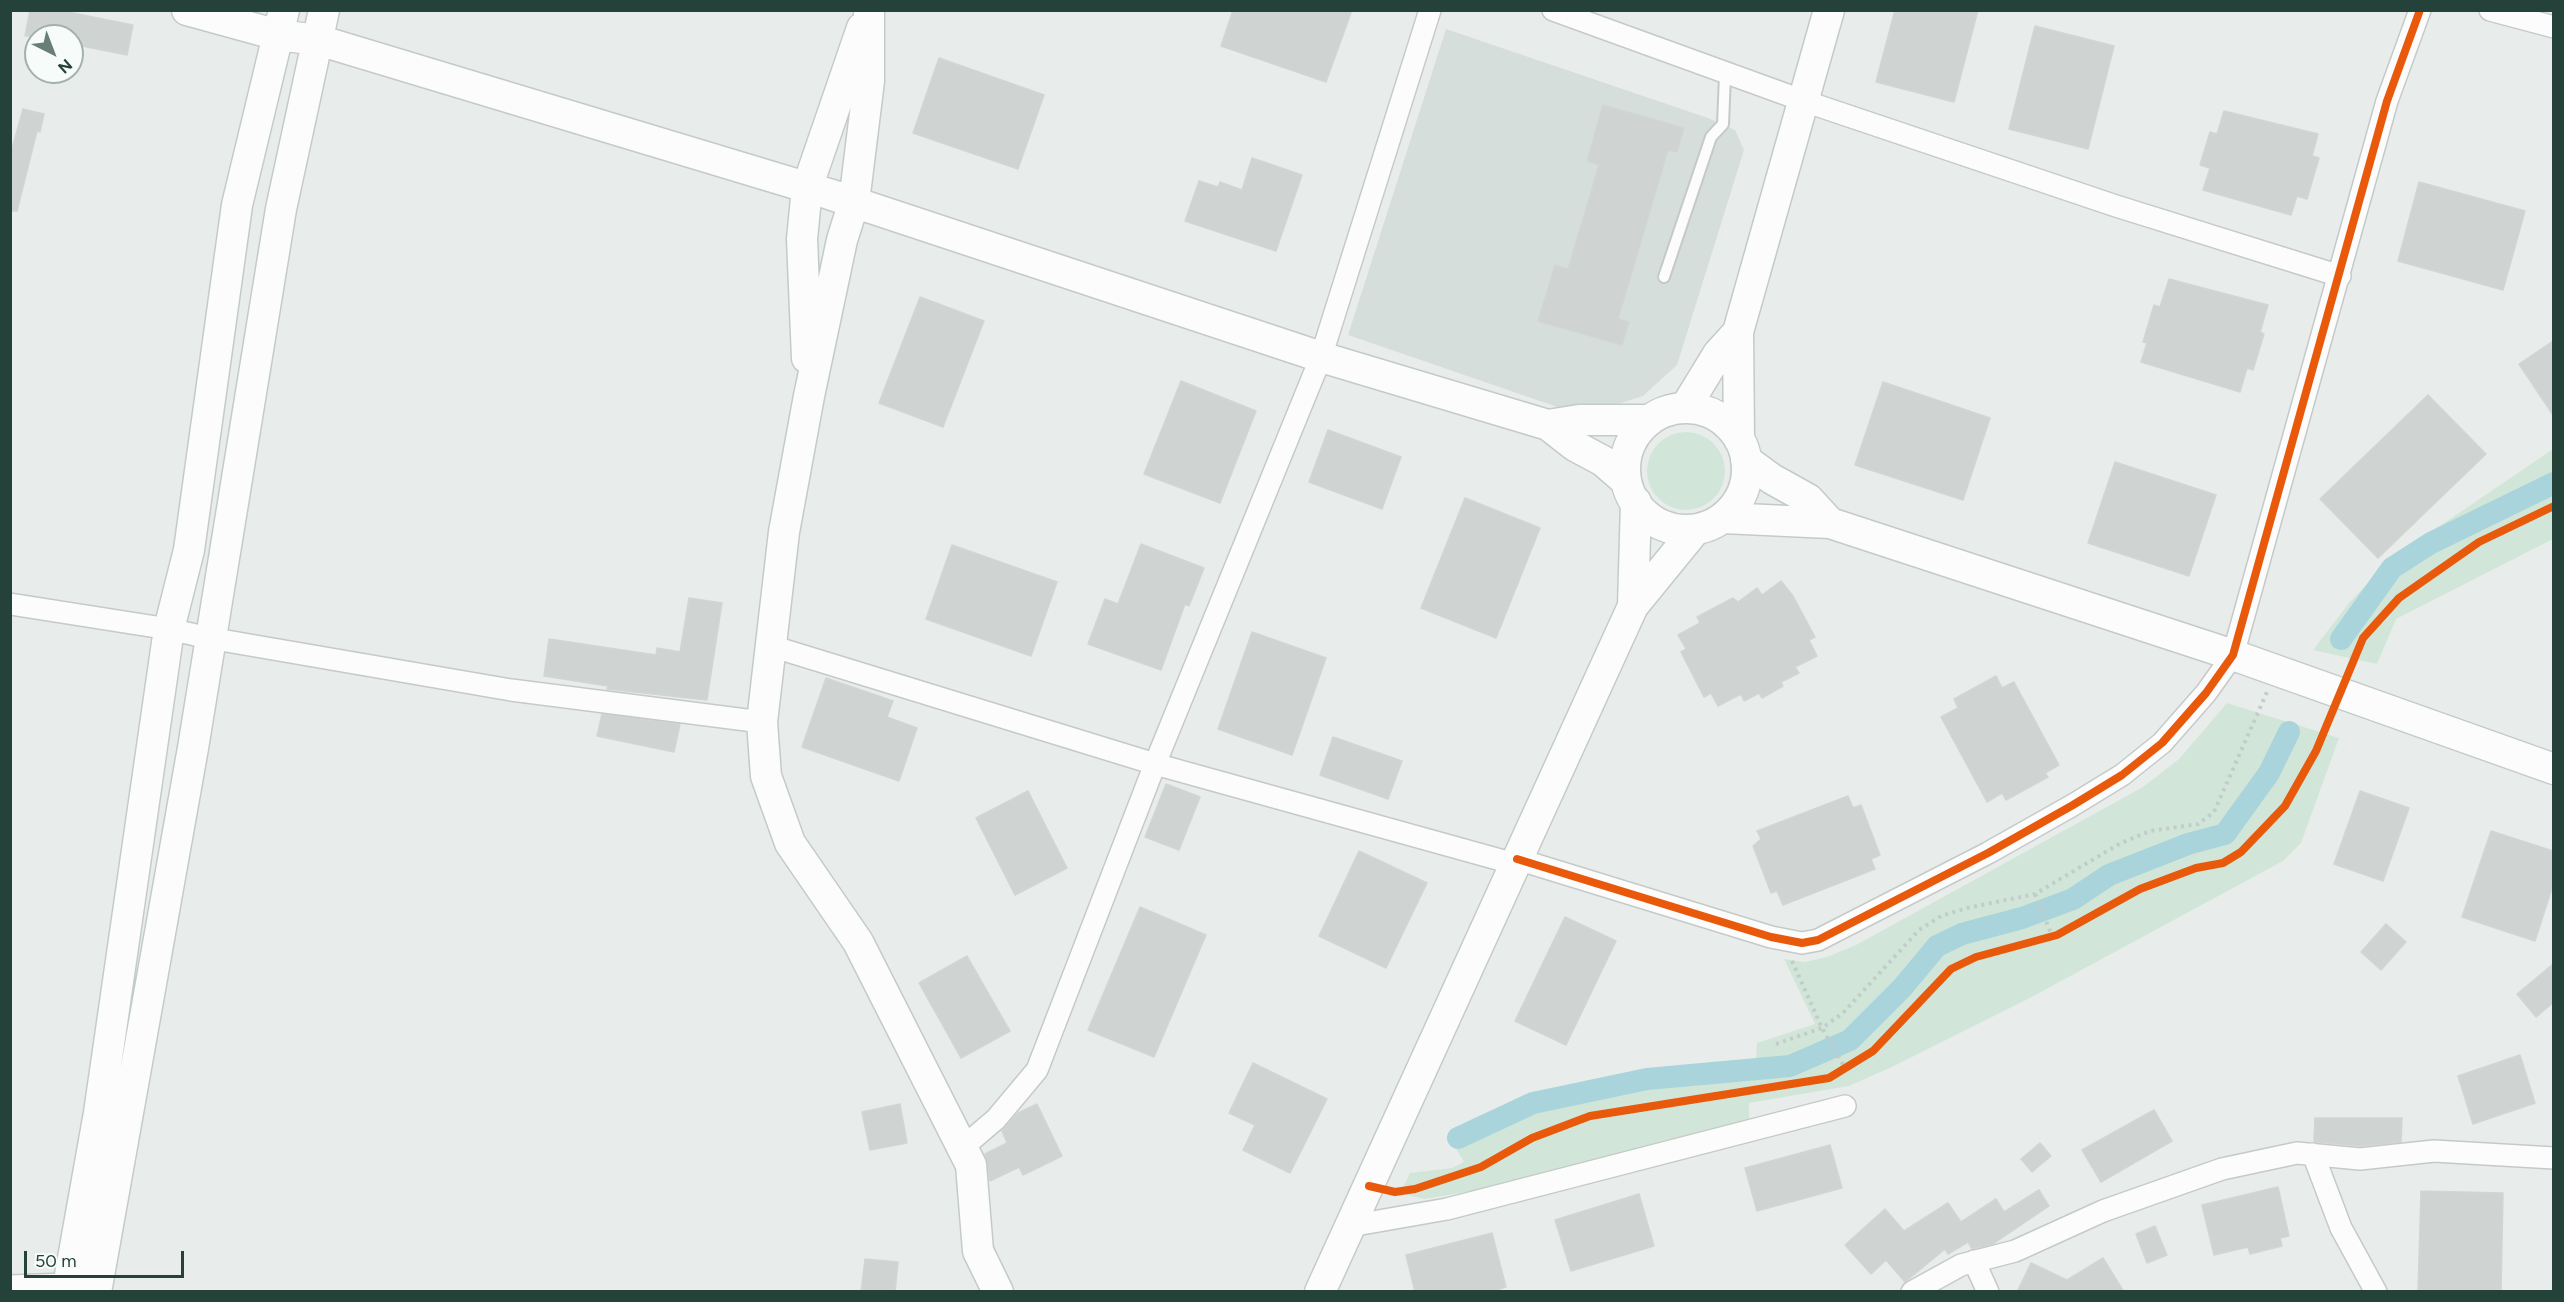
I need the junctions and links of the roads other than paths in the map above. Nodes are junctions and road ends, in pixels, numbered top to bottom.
1 (186, 10) edge
2 (324, 10) edge
3 (868, 10) edge
4 (1430, 10) edge
5 (1553, 10) edge
6 (1829, 10) edge
7 (2420, 10) edge
8 (2490, 10) edge
9 (281, 23) edge
10 (2553, 27) edge
11 (318, 40) junction
12 (1725, 75) junction
13 (1804, 101) junction
14 (807, 188) junction
15 (854, 202) junction
16 (2340, 276) junction
17 (1664, 277) dead end
18 (1738, 332) junction
19 (1321, 357) junction
20 (809, 396) junction
21 (1685, 408) junction
22 (1650, 420) junction
23 (1548, 425) junction
24 (1742, 449) junction
25 (1631, 492) junction
26 (1723, 518) junction
27 (1830, 523) junction
28 (1695, 530) junction
29 (10, 603) edge
30 (1633, 606) junction
31 (169, 629) junction
32 (209, 638) junction
33 (771, 646) junction
34 (2233, 655) junction
35 (762, 722) junction
36 (1155, 764) junction
37 (2553, 770) edge
38 (1516, 861) junction
39 (1845, 1106) dead end
40 (962, 1148) junction
41 (2313, 1154) junction
42 (2553, 1158) edge
43 (1350, 1226) junction
44 (1974, 1261) junction
45 (10, 1286) edge
46 (77, 1289) edge
47 (998, 1292) edge
48 (1320, 1292) edge
49 (1912, 1292) edge
50 (1988, 1292) edge
51 (2376, 1292) edge

1 - 9 street
2 - 11 street
3 - 14 street
3 - 15 street
4 - 19 street
5 - 12 street
6 - 13 street
7 - 16 street
8 - 10 street
9 - 11 street
9 - 31 street
11 - 14 street
11 - 32 street
12 - 13 street
12 - 17 lane
13 - 16 street
13 - 18 street
14 - 15 street
14 - 20 street
15 - 19 street
15 - 20 street
16 - 34 street
18 - 21 street
18 - 24 street
19 - 23 street
19 - 36 street
20 - 33 street
21 - 22 street
21 - 24 street
22 - 23 street
22 - 25 street
23 - 25 street
24 - 26 street
24 - 27 street
25 - 28 street
25 - 30 street
26 - 27 street
26 - 28 street
27 - 34 street
28 - 30 street
29 - 31 street
30 - 38 street
31 - 32 street
31 - 46 street
32 - 35 street
32 - 46 street
33 - 35 street
33 - 36 street
34 - 37 street
34 - 38 street
35 - 40 street
36 - 38 street
36 - 40 street
38 - 43 street
39 - 43 street
40 - 47 street
41 - 42 street
41 - 44 street
41 - 51 street
43 - 48 street
44 - 49 street
44 - 50 street
45 - 46 street

